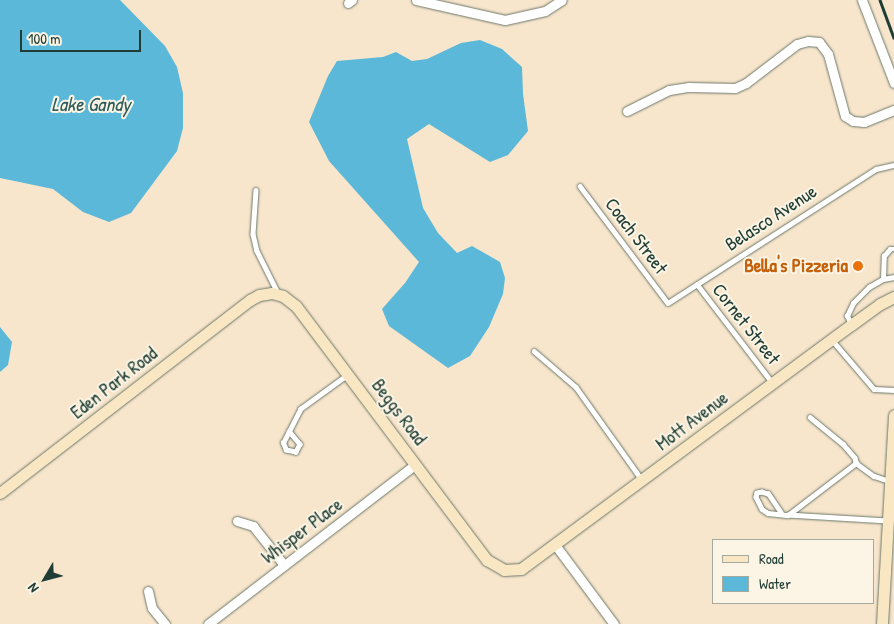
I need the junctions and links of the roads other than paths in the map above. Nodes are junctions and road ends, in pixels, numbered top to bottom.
1 (416, 0) edge
2 (562, 0) edge
3 (862, 0) edge
4 (894, 83) edge
5 (894, 110) edge
6 (627, 111) dead end
7 (894, 165) edge
8 (580, 186) dead end
9 (256, 190) dead end
10 (894, 249) edge
11 (894, 278) edge
12 (883, 279) junction
13 (697, 284) junction
14 (278, 295) junction
15 (894, 297) edge
16 (668, 303) joint
17 (851, 325) junction
18 (832, 339) junction
19 (534, 351) dead end
20 (348, 374) junction
21 (773, 382) junction
22 (894, 390) edge
23 (894, 415) edge
24 (810, 417) dead end
25 (290, 431) junction
26 (856, 463) junction
27 (416, 464) junction
28 (893, 465) edge
29 (642, 481) junction
30 (890, 481) junction
31 (0, 493) edge
32 (782, 513) junction
33 (788, 515) junction
34 (890, 516) edge
35 (237, 520) dead end
36 (556, 546) junction
37 (284, 564) junction
38 (511, 571) joint
39 (890, 573) edge
40 (148, 590) dead end
41 (165, 624) edge
42 (208, 624) edge
43 (614, 624) edge
44 (882, 624) edge

1 - 2 street
3 - 4 street
5 - 6 street
7 - 13 lane, Belasco Avenue
8 - 16 lane, Coach Street
9 - 14 lane
10 - 12 lane
11 - 12 lane
12 - 17 lane
13 - 16 lane, Belasco Avenue
13 - 21 lane, Cornet Street
14 - 20 street, Beggs Road
14 - 31 street, Eden Park Road
15 - 17 street, Mott Avenue
17 - 18 street, Mott Avenue
18 - 21 street, Mott Avenue
18 - 22 lane
19 - 29 lane
20 - 25 lane
20 - 27 street, Beggs Road
21 - 29 street, Mott Avenue
23 - 28 street
24 - 26 lane
25 - 25 lane
26 - 30 lane
26 - 33 lane
27 - 37 street, Whisper Place
27 - 38 street, Beggs Road
28 - 30 street
29 - 36 street, Mott Avenue
30 - 34 street
32 - 32 lane
32 - 33 lane
33 - 34 lane
34 - 39 street
35 - 37 street
36 - 38 street, Mott Avenue
36 - 43 street
37 - 42 street, Whisper Place
39 - 44 street
40 - 41 street

